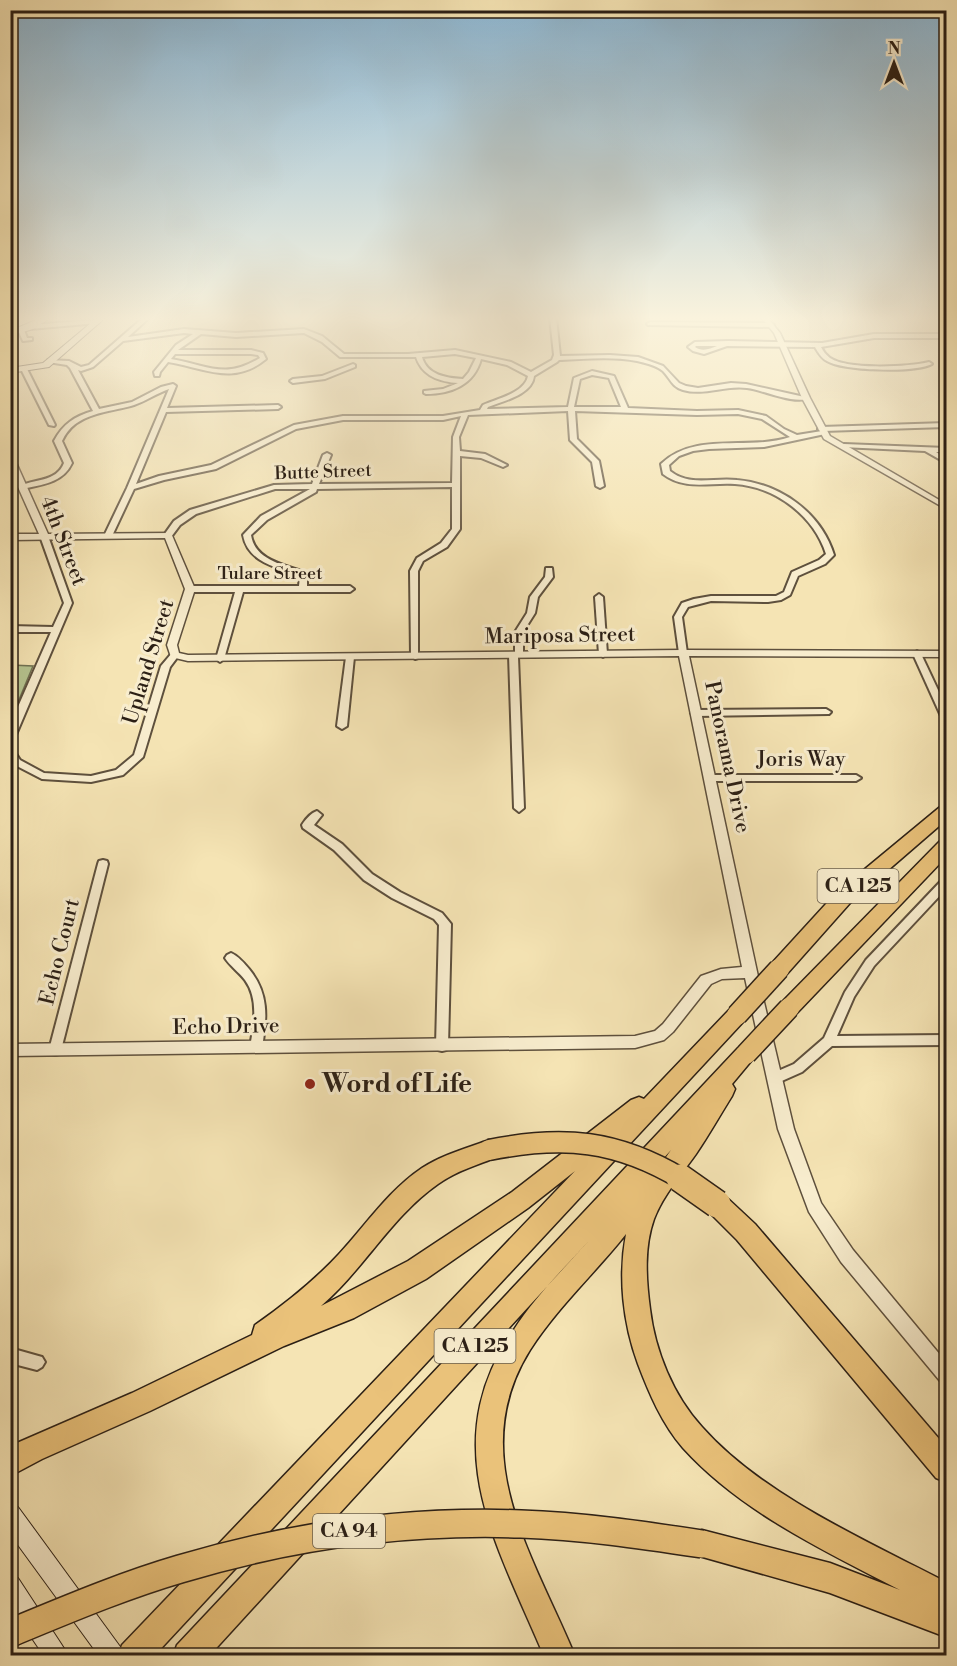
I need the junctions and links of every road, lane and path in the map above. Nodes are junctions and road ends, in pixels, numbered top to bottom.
1 (37, 395) edge
2 (88, 395) edge
3 (153, 395) edge
4 (169, 395) edge
5 (509, 395) edge
6 (574, 395) edge
7 (619, 395) edge
8 (778, 395) edge
9 (805, 395) edge
10 (806, 398) junction
11 (278, 407) dead end
12 (571, 409) junction
13 (625, 409) junction
14 (163, 410) junction
15 (97, 412) junction
16 (483, 412) junction
17 (465, 414) junction
18 (52, 425) dead end
19 (946, 426) edge
20 (822, 431) junction
21 (796, 436) junction
22 (844, 446) junction
23 (923, 448) junction
24 (946, 450) edge
25 (456, 453) junction
26 (327, 455) dead end
27 (10, 458) edge
28 (946, 461) edge
29 (503, 465) dead end
30 (456, 485) junction
31 (316, 486) junction
32 (600, 486) dead end
33 (22, 487) junction
34 (131, 488) junction
35 (946, 507) edge
36 (168, 535) junction
37 (44, 536) junction
38 (108, 536) junction
39 (10, 537) edge
40 (549, 570) dead end
41 (190, 589) junction
42 (240, 589) junction
43 (303, 589) junction
44 (350, 589) dead end
45 (599, 597) dead end
46 (10, 629) edge
47 (57, 630) junction
48 (683, 653) junction
49 (603, 654) junction
50 (917, 654) junction
51 (946, 654) edge
52 (174, 655) junction
53 (516, 655) junction
54 (415, 656) junction
55 (350, 657) junction
56 (220, 659) junction
57 (826, 712) dead end
58 (696, 713) junction
59 (946, 716) edge
60 (342, 726) dead end
61 (10, 736) edge
62 (10, 751) edge
63 (710, 778) junction
64 (856, 778) dead end
65 (519, 808) dead end
66 (946, 811) edge
67 (317, 815) dead end
68 (946, 846) edge
69 (103, 864) dead end
70 (946, 883) edge
71 (231, 958) dead end
72 (751, 972) junction
73 (946, 1040) edge
74 (829, 1041) junction
75 (442, 1046) junction
76 (256, 1047) junction
77 (10, 1050) edge
78 (55, 1050) junction
79 (746, 1054) junction
80 (687, 1069) junction
81 (775, 1078) junction
82 (10, 1355) edge
83 (37, 1362) dead end
84 (223, 1362) junction
85 (946, 1375) edge
86 (10, 1462) edge
87 (946, 1468) edge
88 (10, 1515) edge
89 (10, 1586) edge
90 (946, 1598) edge
91 (946, 1622) edge
92 (10, 1633) edge
93 (196, 1647) edge
94 (58, 1656) edge
95 (113, 1656) edge
96 (133, 1656) edge
97 (560, 1656) edge

1 - 18 street
2 - 15 street
3 - 15 street
4 - 14 street
5 - 16 street
6 - 12 street
7 - 13 street
8 - 10 street
9 - 10 street
10 - 20 street
11 - 14 street
12 - 13 street
12 - 16 street
12 - 32 street
13 - 21 street
14 - 34 street
15 - 33 street
16 - 17 street
17 - 25 street
17 - 34 street
19 - 20 street
20 - 21 street
20 - 22 street
21 - 48 street, Panorama Drive
22 - 23 street
22 - 35 street
23 - 24 street
23 - 28 street
25 - 29 street
25 - 30 street
26 - 31 street
27 - 33 street, 4th Street
30 - 31 street, Butte Street
30 - 54 street
31 - 36 street, Butte Street
31 - 43 street
33 - 37 street, 4th Street
34 - 38 street
36 - 38 street
36 - 41 street, Upland Street
37 - 38 street
37 - 39 street
37 - 47 street, 4th Street
40 - 53 street
41 - 42 street, Tulare Street
41 - 52 street, Upland Street
42 - 43 street, Tulare Street
42 - 56 street
43 - 44 street, Tulare Street
45 - 49 street
46 - 47 street
47 - 61 street, 4th Street
48 - 49 street, Mariposa Street
48 - 50 street, Mariposa Street
48 - 58 street, Panorama Drive
49 - 53 street, Mariposa Street
50 - 51 street, Mariposa Street
50 - 59 street
52 - 56 street, Mariposa Street
52 - 62 street, Upland Street
53 - 54 street, Mariposa Street
53 - 65 street
54 - 55 street, Mariposa Street
55 - 56 street, Mariposa Street
55 - 60 street
57 - 58 street
58 - 63 street, Panorama Drive
63 - 64 street, Joris Way
63 - 72 street, Panorama Drive
66 - 80 highway, CA 125, bridge
67 - 75 street
68 - 79 highway, CA 125, bridge
69 - 78 street, Echo Court
70 - 74 street
71 - 76 street
72 - 75 street, Echo Drive
72 - 81 street, Panorama Drive
73 - 74 street
74 - 81 street
75 - 76 street, Echo Drive
76 - 78 street, Echo Drive
77 - 78 street, Echo Drive
79 - 90 highway
79 - 93 highway, CA 125
79 - 97 highway
80 - 84 highway
80 - 96 highway, CA 125
81 - 85 street, Panorama Drive
82 - 83 street
84 - 86 highway
84 - 87 highway, bridge
88 - 95 main road
89 - 94 main road
91 - 92 highway, CA 94, bridge

